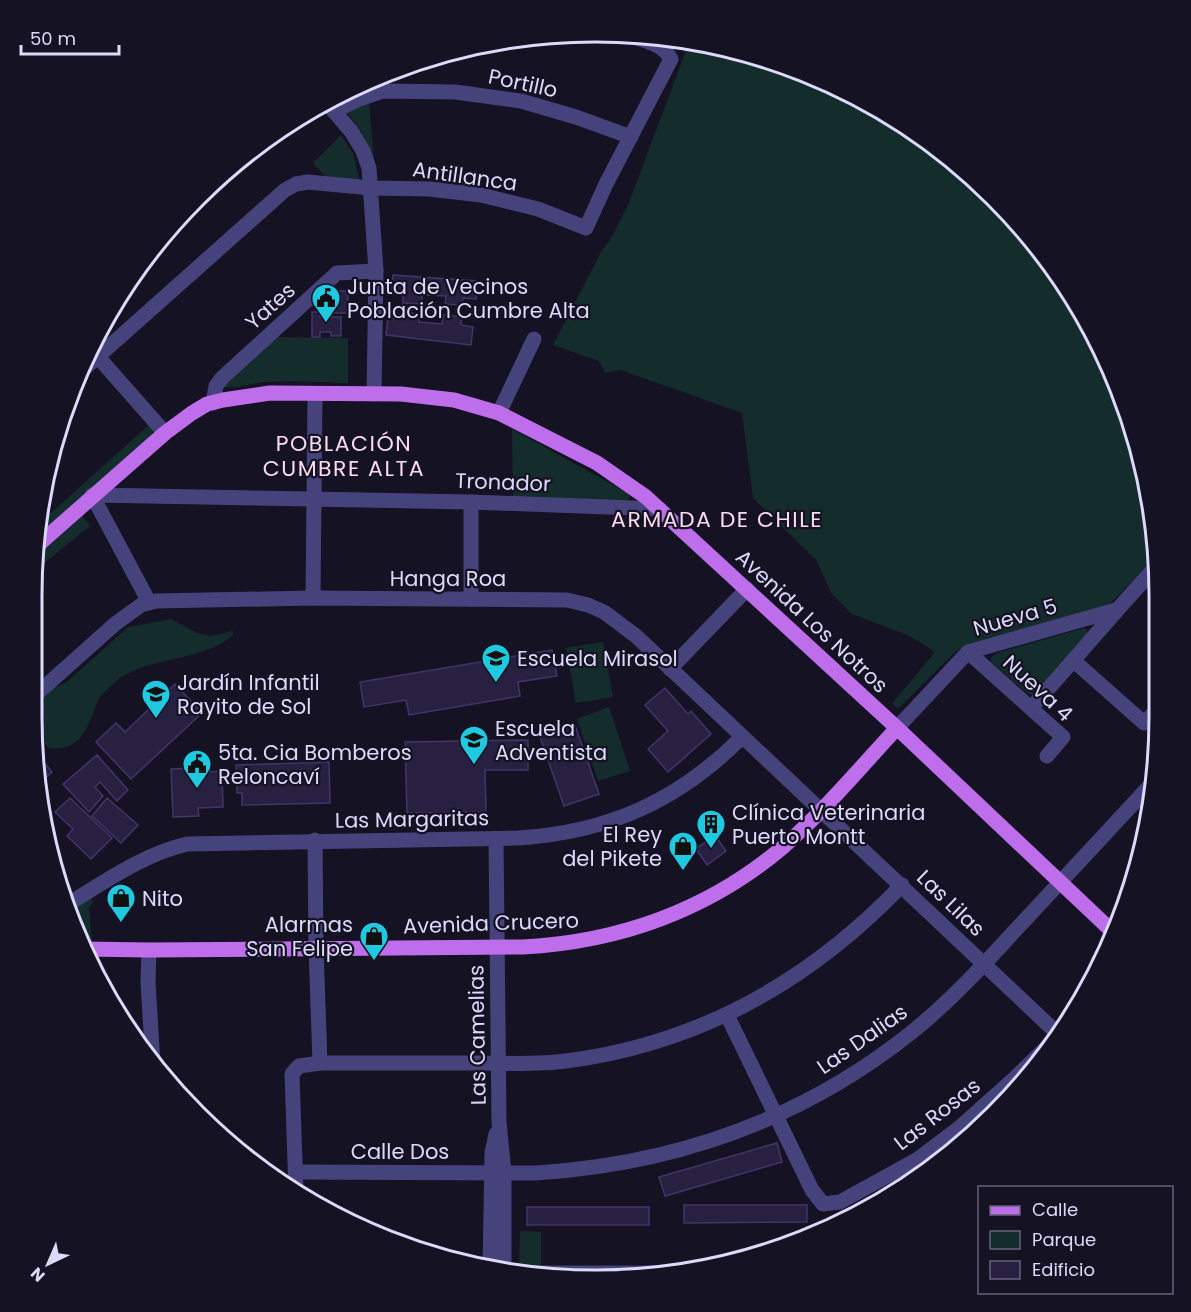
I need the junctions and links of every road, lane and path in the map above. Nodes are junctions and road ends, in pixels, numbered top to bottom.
1 (657, 46) edge
2 (373, 89) edge
3 (373, 94) junction
4 (344, 103) edge
5 (332, 109) edge
6 (631, 137) junction
7 (371, 188) junction
8 (376, 271) junction
9 (534, 339) dead end
10 (98, 357) junction
11 (95, 359) edge
12 (315, 394) junction
13 (374, 394) junction
14 (213, 403) junction
15 (499, 413) junction
16 (165, 433) junction
17 (92, 495) junction
18 (314, 498) junction
19 (471, 501) junction
20 (660, 510) junction
21 (45, 538) edge
22 (1148, 575) edge
23 (747, 589) junction
24 (313, 598) junction
25 (471, 599) junction
26 (149, 602) junction
27 (1116, 610) junction
28 (968, 652) junction
29 (1074, 661) junction
30 (670, 669) junction
31 (42, 689) edge
32 (1031, 708) junction
33 (1149, 718) edge
34 (897, 728) junction
35 (742, 736) junction
36 (1047, 756) dead end
37 (1143, 792) edge
38 (819, 810) junction
39 (496, 838) junction
40 (315, 840) junction
41 (1060, 882) junction
42 (902, 885) junction
43 (74, 901) edge
44 (1107, 927) edge
45 (316, 947) junction
46 (497, 947) junction
47 (93, 948) edge
48 (149, 950) junction
49 (984, 963) junction
50 (727, 1015) junction
51 (1053, 1028) edge
52 (152, 1047) edge
53 (320, 1063) junction
54 (499, 1063) junction
55 (1013, 1079) edge
56 (776, 1116) junction
57 (918, 1159) junction
58 (924, 1162) edge
59 (297, 1172) junction
60 (497, 1173) junction
61 (296, 1182) edge
62 (490, 1259) edge
63 (503, 1262) edge

1 - 6 street
2 - 3 street
3 - 4 street, Portillo
3 - 6 street, Portillo
5 - 7 street
6 - 7 street, Antillanca
7 - 8 street
7 - 10 street, Antillanca
8 - 13 street
8 - 14 street, Yates
9 - 15 street
10 - 11 street, Antillanca
10 - 16 street
12 - 13 main road, Avenida Los Notros
12 - 14 main road, Avenida Los Notros
12 - 18 street
13 - 15 main road, Avenida Los Notros
14 - 16 main road, Avenida Los Notros
15 - 20 main road, Avenida Los Notros
16 - 17 main road
17 - 18 street, Tronador
17 - 21 main road
17 - 26 street
18 - 19 street, Tronador
18 - 24 street
19 - 20 street, Tronador
19 - 25 street
20 - 23 main road, Avenida Los Notros
22 - 27 street
23 - 30 street
23 - 34 main road, Avenida Los Notros
24 - 25 street, Hanga Roa
24 - 26 street, Hanga Roa
25 - 30 street, Hanga Roa
26 - 31 street, Hanga Roa
27 - 28 street, Nueva 5
27 - 29 street
28 - 32 street, Nueva 4
28 - 34 street, Nueva 5
29 - 32 street
29 - 33 street
30 - 35 street, Hanga Roa
32 - 36 street, Nueva 4
34 - 38 main road, Avenida Crucero
34 - 41 main road, Avenida Los Notros
35 - 38 street, Hanga Roa
35 - 39 street, Las Margaritas
37 - 41 street, Las Dalias
38 - 42 street, Las Lilas
38 - 46 main road, Avenida Crucero
39 - 40 street, Las Margaritas
39 - 46 street, Las Camelias
40 - 43 street, Las Margaritas
40 - 45 street
41 - 44 main road, Avenida Los Notros
41 - 49 street, Las Dalias
42 - 49 street, Las Lilas
42 - 50 street
45 - 46 main road, Avenida Crucero
45 - 48 main road, Avenida Crucero
45 - 53 street
46 - 54 street, Las Camelias
47 - 48 main road, Avenida Crucero
48 - 52 street
49 - 51 street, Las Lilas
49 - 56 street, Las Dalias
50 - 54 street
50 - 56 street
53 - 54 street
53 - 59 street
54 - 60 street, Las Camelias
55 - 57 street, Las Rosas
56 - 57 street, Las Rosas
56 - 60 street, Las Dalias
57 - 58 street
59 - 60 street, Calle Dos
59 - 61 street
60 - 62 street, Las Camelias
60 - 63 street, Las Camelias

